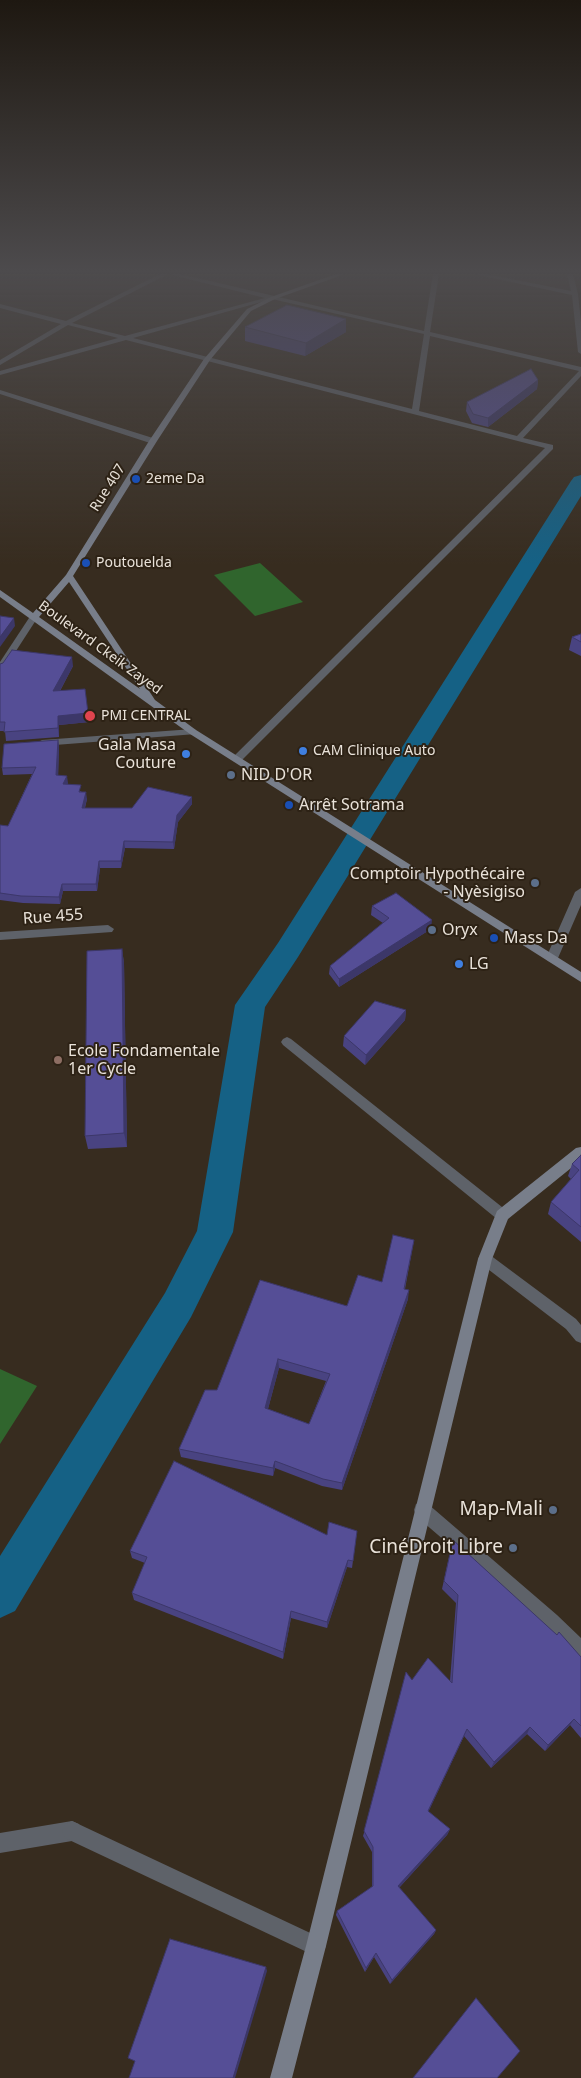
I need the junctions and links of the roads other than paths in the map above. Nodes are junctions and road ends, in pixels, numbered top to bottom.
1 (199, 371) edge
2 (254, 371) edge
3 (421, 371) edge
4 (581, 371) edge
5 (0, 392) edge
6 (415, 412) junction
7 (518, 439) junction
8 (153, 441) junction
9 (69, 576) junction
10 (0, 593) edge
11 (34, 618) junction
12 (0, 669) edge
13 (157, 707) junction
14 (192, 732) junction
15 (29, 744) edge
16 (237, 759) junction
17 (581, 892) edge
18 (108, 929) dead end
19 (0, 936) edge
20 (552, 958) junction
21 (581, 978) edge
22 (287, 1042) dead end
23 (581, 1152) edge
24 (502, 1215) junction
25 (485, 1259) junction
26 (581, 1336) edge
27 (422, 1510) junction
28 (581, 1650) edge
29 (0, 1843) edge
30 (316, 1946) junction
31 (281, 2078) edge

1 - 8 main road, Rue 407
2 - 6 street
3 - 6 street
4 - 7 street
5 - 8 street
6 - 7 street
7 - 16 street
8 - 9 main road, Rue 407
9 - 11 main road, Rue 407
9 - 13 main road
10 - 11 main road, Boulevard Ckeik Zayed
11 - 12 street
11 - 13 main road, Boulevard Ckeik Zayed
13 - 14 main road, Boulevard Ckeik Zayed
14 - 15 street
14 - 16 main road, Boulevard Ckeik Zayed
16 - 20 main road, Boulevard Ckeik Zayed
17 - 20 street
18 - 19 street, Rue 455
20 - 21 main road, Boulevard Ckeik Zayed
22 - 24 street
23 - 24 main road
24 - 25 main road
25 - 26 street
25 - 27 main road
27 - 28 street
27 - 30 main road
29 - 30 street
30 - 31 main road

